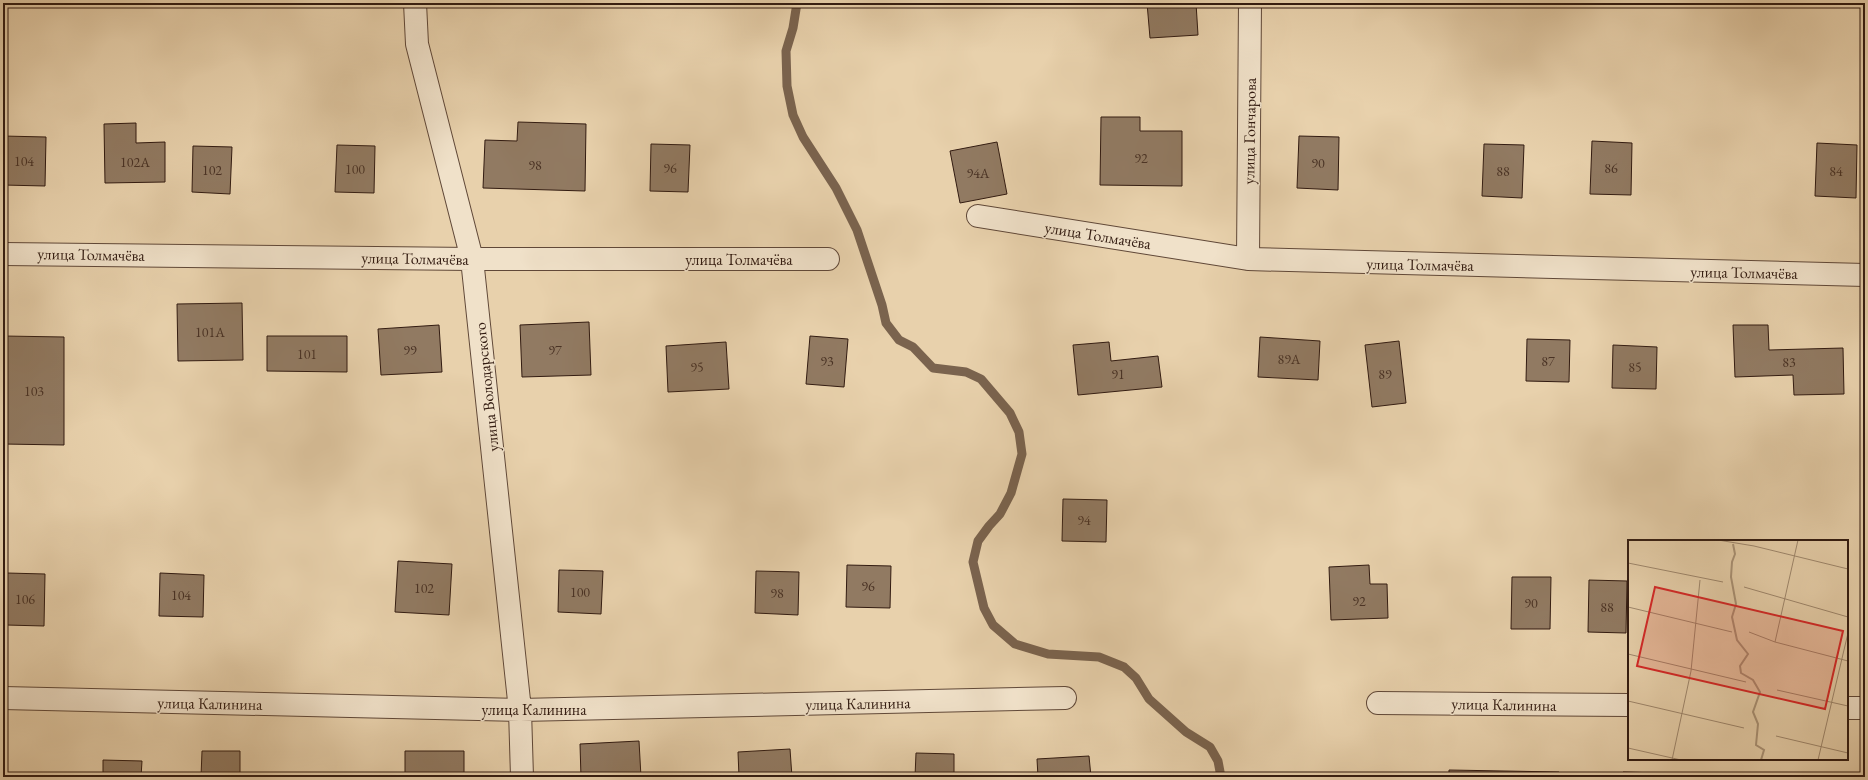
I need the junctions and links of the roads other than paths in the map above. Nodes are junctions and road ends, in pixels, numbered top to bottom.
1 (415, 3) edge
2 (1250, 3) edge
3 (978, 216) dead end
4 (3, 254) edge
5 (472, 259) junction
6 (828, 259) dead end
7 (1248, 259) junction
8 (1865, 275) edge
9 (3, 698) edge
10 (1065, 698) dead end
11 (1378, 703) dead end
12 (1628, 705) edge
13 (1848, 708) edge
14 (1865, 708) edge
15 (520, 710) junction
16 (522, 777) edge

1 - 5 street, улица Володарского
2 - 7 street, улица Гончарова
3 - 7 street, улица Толмачёва
4 - 5 street, улица Толмачёва
5 - 6 street, улица Толмачёва
5 - 15 street, улица Володарского
7 - 8 street, улица Толмачёва
9 - 15 street, улица Калинина
10 - 15 street, улица Калинина
11 - 12 street, улица Калинина
13 - 14 street
15 - 16 street, улица Володарского

